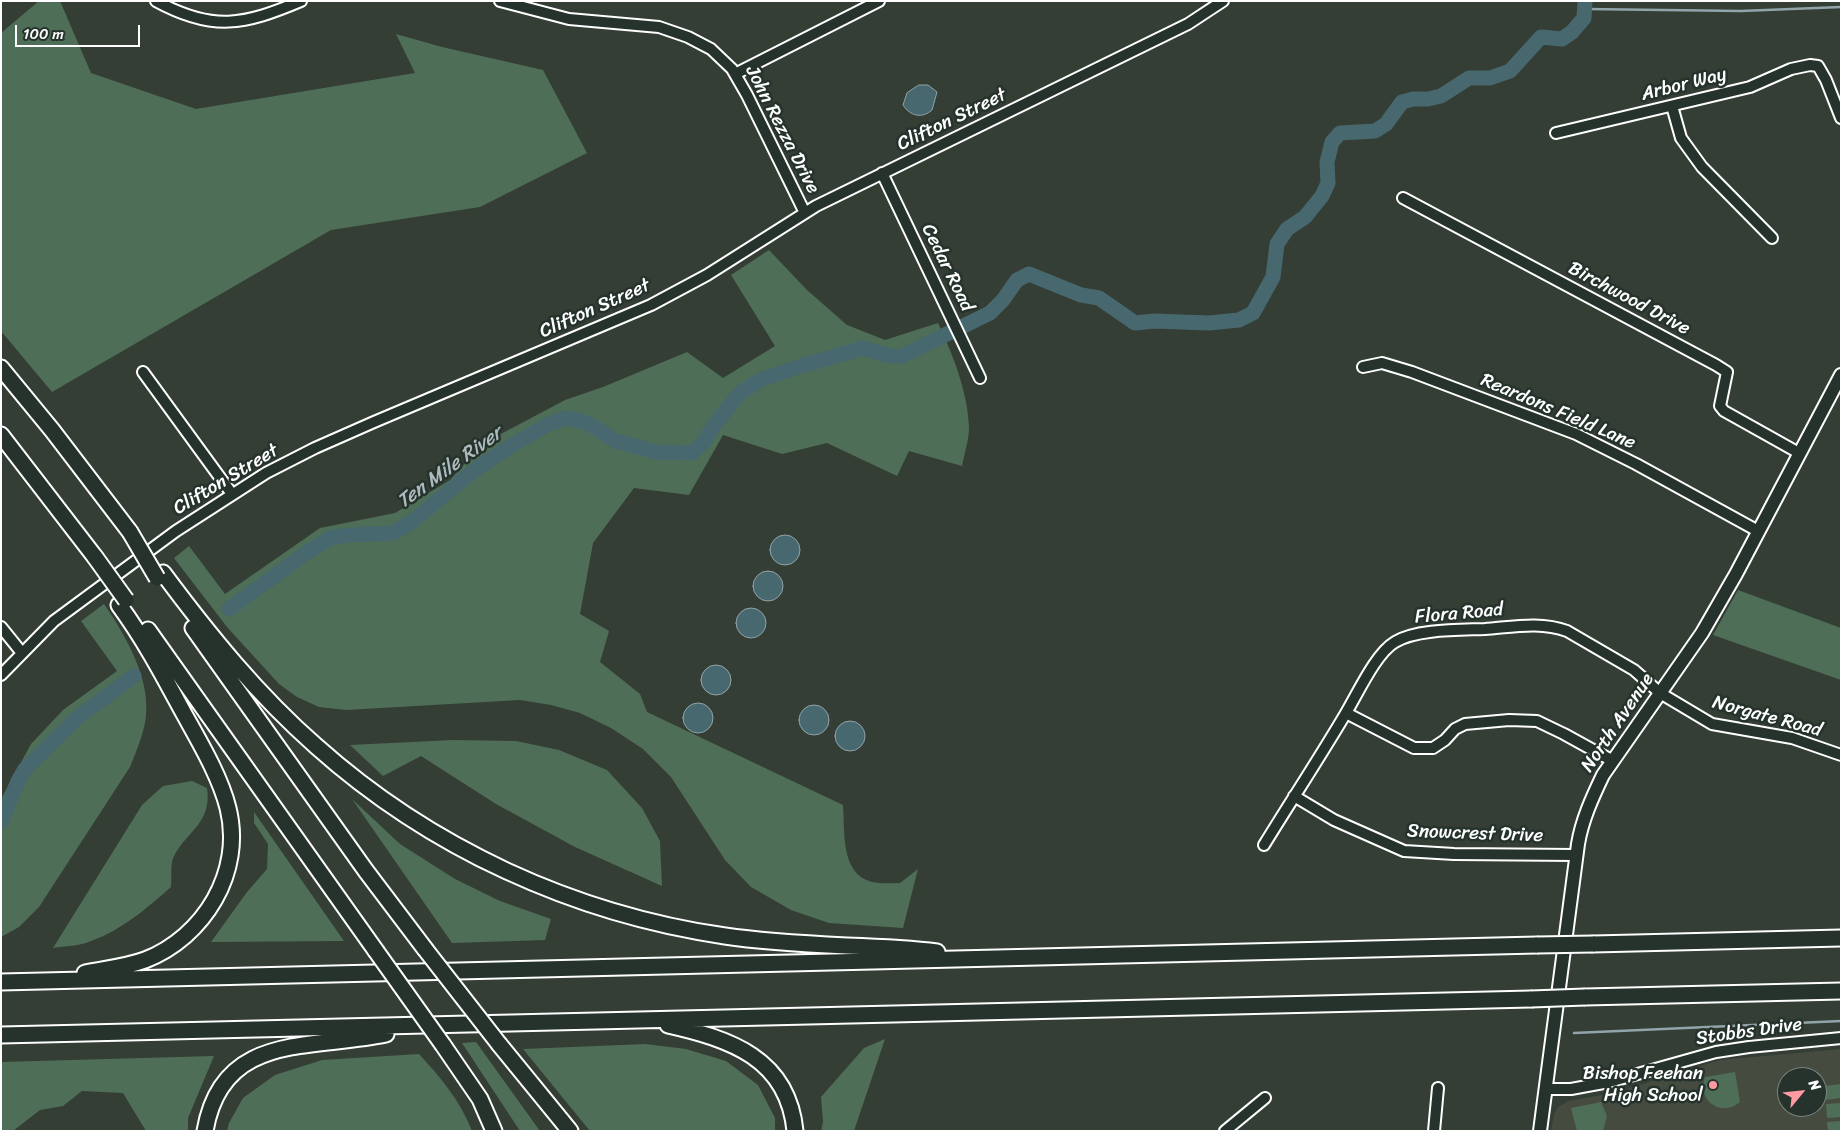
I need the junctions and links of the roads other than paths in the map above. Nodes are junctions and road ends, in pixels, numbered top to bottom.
1 (156, 1) edge
2 (301, 1) edge
3 (500, 1) edge
4 (1223, 1) edge
5 (874, 2) edge
6 (735, 74) junction
7 (1672, 106) junction
8 (1841, 118) edge
9 (1556, 133) dead end
10 (882, 173) junction
11 (1402, 198) dead end
12 (805, 213) junction
13 (1772, 238) dead end
14 (1363, 367) dead end
15 (1, 368) edge
16 (143, 372) dead end
17 (1841, 375) edge
18 (980, 378) dead end
19 (1, 435) edge
20 (1, 447) edge
21 (1799, 453) junction
22 (232, 494) junction
23 (1758, 531) junction
24 (92, 560) junction
25 (160, 576) junction
26 (123, 602) junction
27 (1, 627) edge
28 (22, 654) junction
29 (1, 675) edge
30 (1660, 693) junction
31 (1346, 713) junction
32 (1841, 755) edge
33 (1613, 761) junction
34 (1294, 796) junction
35 (1264, 845) dead end
36 (1576, 855) junction
37 (1841, 938) edge
38 (976, 959) junction
39 (38, 981) junction
40 (1, 982) edge
41 (1841, 991) edge
42 (644, 1020) junction
43 (425, 1025) junction
44 (1, 1035) edge
45 (1841, 1038) edge
46 (1438, 1088) dead end
47 (1545, 1089) junction
48 (1265, 1098) dead end
49 (205, 1131) edge
50 (494, 1131) edge
51 (570, 1131) edge
52 (795, 1131) edge
53 (1225, 1131) edge
54 (1434, 1131) edge
55 (1540, 1131) edge

1 - 2 street
3 - 6 street, John Rezza Drive
4 - 10 street, Clifton Street
5 - 6 street
6 - 12 street, John Rezza Drive
7 - 8 street, Arbor Way
7 - 9 street, Arbor Way
7 - 13 street
10 - 12 street, Clifton Street
10 - 18 street, Cedar Road
11 - 21 street, Birchwood Drive
12 - 22 street, Clifton Street
14 - 23 street, Reardons Field Lane
15 - 25 highway, bridge
16 - 22 street
17 - 21 main road, North Avenue
19 - 24 highway
20 - 24 highway
21 - 23 main road, North Avenue
22 - 28 street, Clifton Street
23 - 30 main road, North Avenue
24 - 26 highway
25 - 38 highway
25 - 51 highway, bridge
26 - 39 highway
26 - 50 highway, bridge
27 - 28 street
28 - 29 street, Clifton Street
30 - 31 street, Flora Road
30 - 32 street, Norgate Road
30 - 33 main road, North Avenue
31 - 33 street
31 - 34 street, Flora Road
33 - 36 main road, North Avenue
34 - 35 street, Flora Road
34 - 36 street, Snowcrest Drive
36 - 47 main road, North Avenue
37 - 38 highway, bridge
38 - 39 highway
39 - 40 highway
41 - 42 highway, bridge
42 - 43 highway
42 - 52 highway
43 - 44 highway
43 - 49 highway
45 - 47 street, Stobbs Drive
46 - 54 street
47 - 55 main road, North Avenue
48 - 53 street

